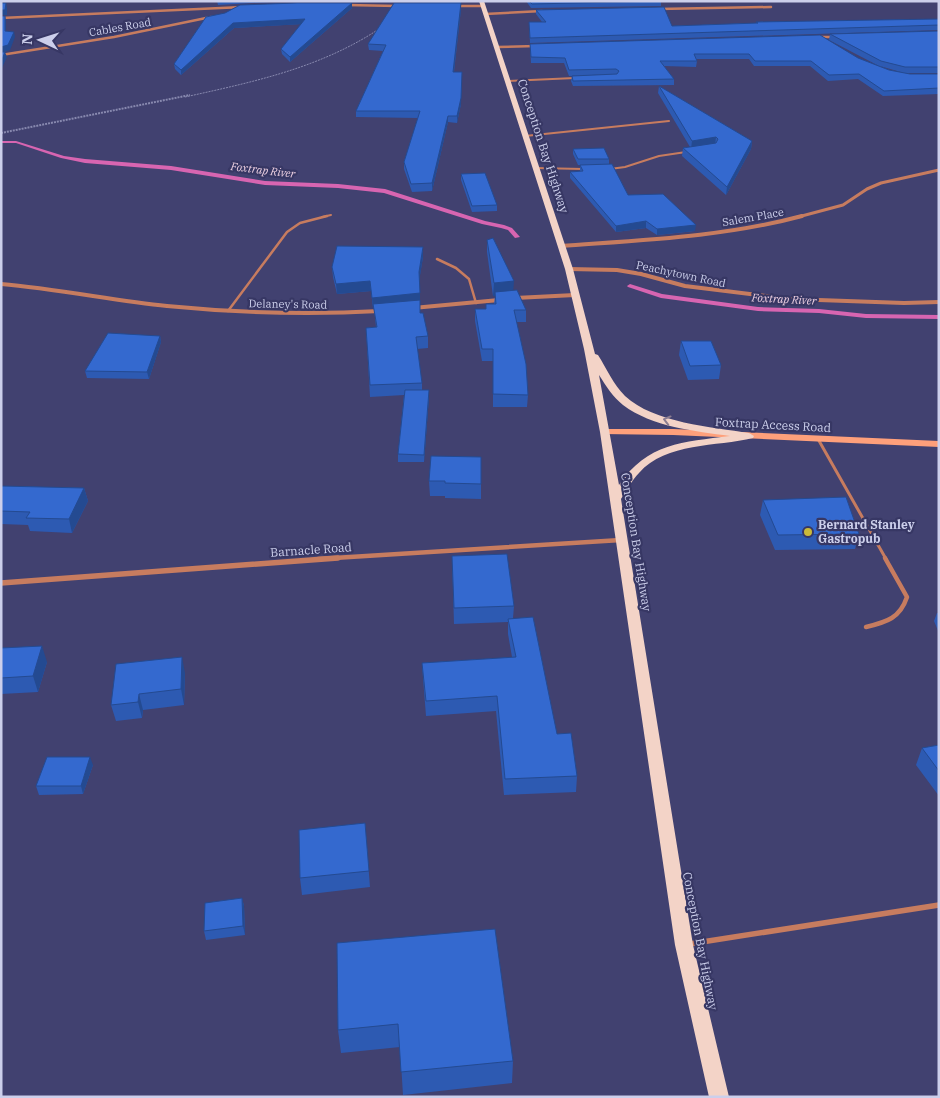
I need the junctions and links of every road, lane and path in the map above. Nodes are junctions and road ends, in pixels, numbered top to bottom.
1 (343, 5) edge
2 (399, 6) joint
3 (448, 6) edge
4 (240, 7) junction
5 (250, 7) edge
6 (483, 7) edge
7 (771, 7) dead end
8 (652, 9) edge
9 (542, 11) edge
10 (230, 12) edge
11 (217, 16) edge
12 (1, 18) edge
13 (820, 37) junction
14 (840, 37) edge
15 (810, 38) edge
16 (828, 42) edge
17 (536, 46) edge
18 (497, 47) junction
19 (1, 55) edge
20 (576, 78) edge
21 (507, 81) junction
22 (669, 121) dead end
23 (1, 133) edge
24 (524, 136) junction
25 (687, 152) edge
26 (535, 168) junction
27 (590, 169) edge
28 (608, 169) edge
29 (939, 170) edge
30 (331, 215) dead end
31 (561, 246) junction
32 (437, 259) dead end
33 (569, 269) junction
34 (1, 284) edge
35 (575, 295) junction
36 (514, 299) edge
37 (504, 300) edge
38 (939, 302) edge
39 (476, 303) junction
40 (404, 309) edge
41 (386, 310) edge
42 (228, 311) junction
43 (589, 349) junction
44 (605, 432) junction
45 (749, 436) junction
46 (818, 439) junction
47 (939, 444) edge
48 (615, 499) junction
49 (622, 540) junction
50 (1, 583) edge
51 (866, 627) dead end
52 (939, 905) edge
53 (684, 945) junction
54 (719, 1097) edge

1 - 2 street
2 - 23 path
3 - 6 street
4 - 5 street
4 - 10 street
4 - 12 street
6 - 9 street
6 - 18 main road, Conception Bay Highway
7 - 8 street
11 - 19 street, Cables Road
13 - 14 street
13 - 15 street
13 - 16 street
17 - 18 street
18 - 21 main road, Conception Bay Highway
20 - 21 lane
21 - 24 main road, Conception Bay Highway
22 - 24 lane
24 - 26 main road, Conception Bay Highway
25 - 28 lane
26 - 27 lane
26 - 31 main road, Conception Bay Highway
29 - 31 street, Salem Place
30 - 42 lane
31 - 33 main road, Conception Bay Highway
32 - 39 lane
33 - 35 main road, Conception Bay Highway
33 - 38 street, Peachytown Road
34 - 42 street, Delaney's Road
35 - 36 street
35 - 43 main road, Conception Bay Highway
37 - 39 street
39 - 40 street
41 - 42 street, Delaney's Road
43 - 44 main road, Conception Bay Highway
45 -> 43 main road
44 - 45 main road, Foxtrap Access Road
44 - 48 main road, Conception Bay Highway
45 - 46 main road, Foxtrap Access Road
45 - 48 main road
46 - 47 main road, Foxtrap Access Road
46 - 51 lane
48 - 49 main road, Conception Bay Highway
49 - 50 street, Barnacle Road
49 - 53 main road, Conception Bay Highway
52 - 53 lane
53 - 54 main road, Conception Bay Highway

